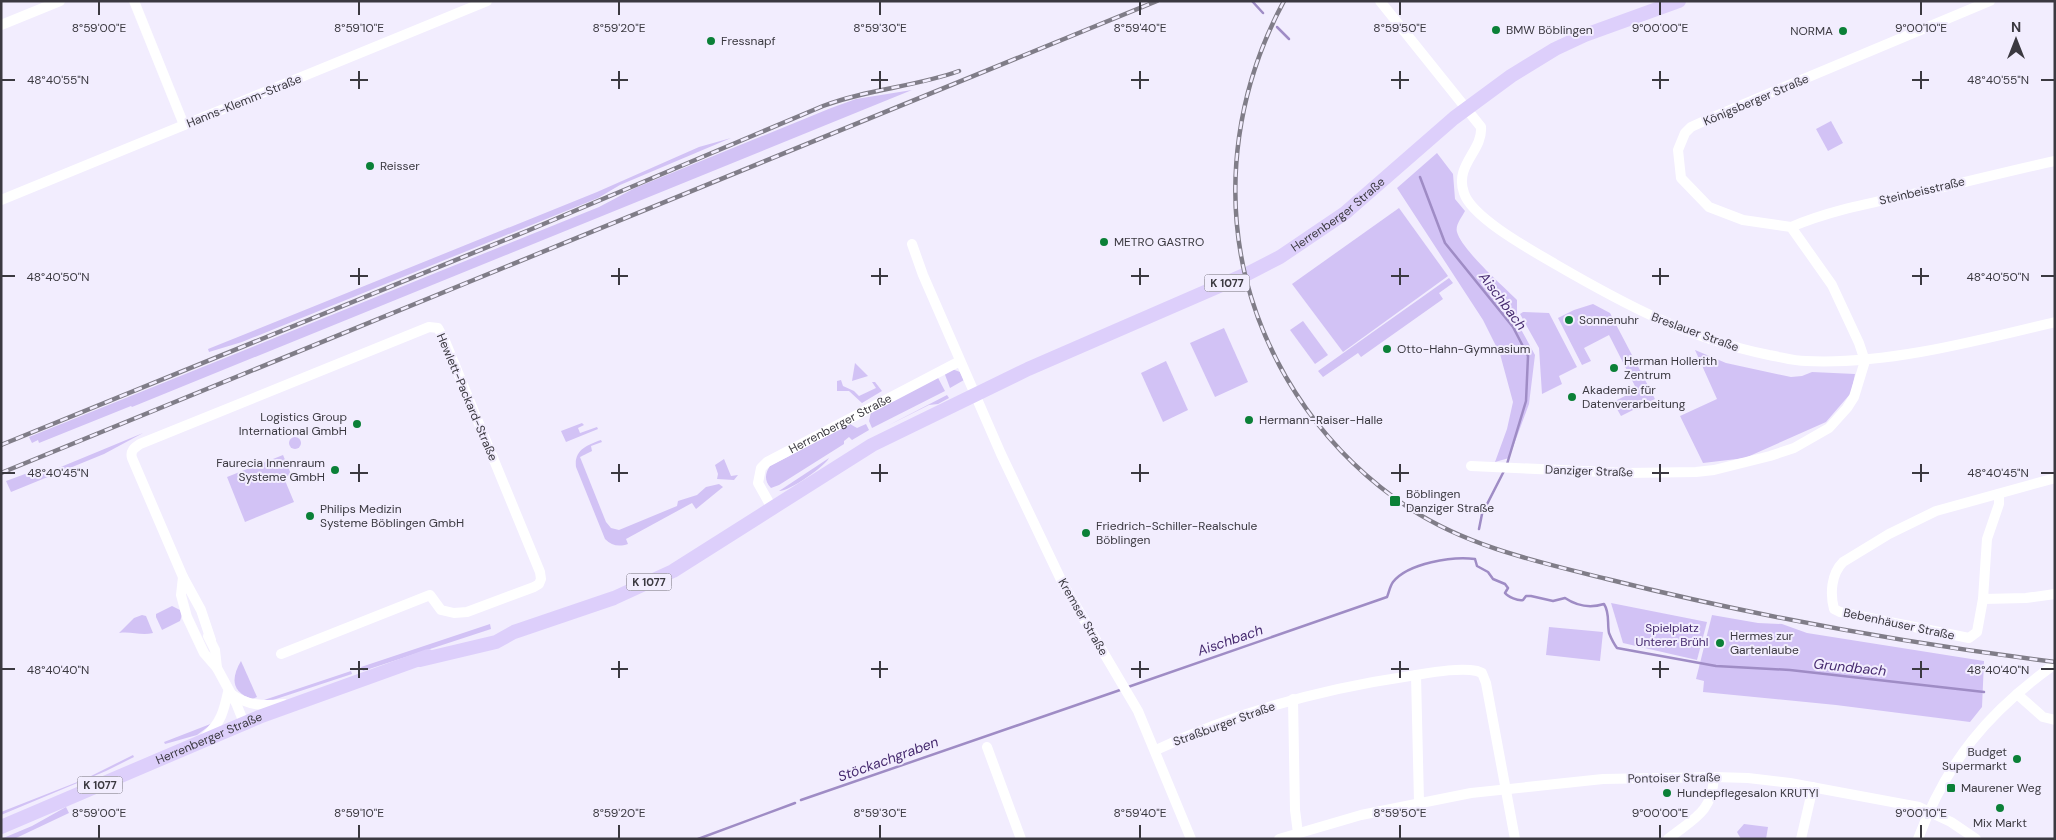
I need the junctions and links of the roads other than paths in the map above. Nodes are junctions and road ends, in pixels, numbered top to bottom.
1 (60, 1) edge
2 (134, 1) edge
3 (487, 1) edge
4 (1380, 1) edge
5 (1679, 1) edge
6 (1990, 1) edge
7 (1, 25) edge
8 (1466, 108) junction
9 (184, 125) junction
10 (2055, 161) edge
11 (1, 200) edge
12 (1791, 227) junction
13 (912, 244) dead end
14 (2055, 322) edge
15 (960, 361) junction
16 (1865, 361) junction
17 (975, 394) junction
18 (1472, 466) dead end
19 (2055, 478) edge
20 (1999, 494) junction
21 (772, 508) junction
22 (183, 577) junction
23 (186, 593) dead end
24 (2055, 594) edge
25 (1983, 599) junction
26 (211, 640) junction
27 (281, 654) dead end
28 (2055, 664) edge
29 (217, 668) junction
30 (1416, 675) junction
31 (228, 692) junction
32 (2017, 694) junction
33 (1293, 699) junction
34 (293, 704) junction
35 (2055, 720) edge
36 (244, 723) junction
37 (199, 743) junction
38 (987, 747) dead end
39 (1156, 750) junction
40 (1714, 777) junction
41 (1813, 787) junction
42 (1506, 788) junction
43 (1418, 802) junction
44 (1929, 810) junction
45 (1, 827) edge
46 (1298, 833) junction
47 (1021, 839) edge
48 (1191, 839) edge
49 (1279, 839) edge
50 (1515, 839) edge
51 (1668, 839) edge
52 (1801, 839) edge
53 (1918, 839) edge
54 (1976, 839) edge

1 - 7 street
2 - 9 street
3 - 9 street, Hanns-Klemm-Straße
4 - 8 street
5 - 8 main road, Herrenberger Straße / K 1077
6 - 12 street, Königsberger Straße
8 - 16 street, Breslauer Straße
8 - 17 main road, Herrenberger Straße / K 1077
9 - 11 street, Hanns-Klemm-Straße
10 - 12 street, Steinbeisstraße
12 - 16 street
13 - 15 street
14 - 16 street, Breslauer Straße
15 - 17 street
15 - 21 street, Herrenberger Straße
16 - 18 street, Danziger Straße
17 - 21 main road, Herrenberger Straße / K 1077
17 - 39 street, Kremser Straße
19 - 20 street, Bebenhäuser Straße
20 - 25 street
20 - 25 street, Bebenhäuser Straße
21 - 34 main road, Herrenberger Straße / K 1077
22 - 26 street, Hewlett-Packard-Straße
22 - 27 street, Hewlett-Packard-Straße
22 - 29 street, Hewlett-Packard-Straße
23 - 26 street, Hewlett-Packard-Straße
24 - 25 street
26 - 29 street, Hewlett-Packard-Straße
28 - 32 street
29 - 31 street, Hewlett-Packard-Straße
30 - 33 street, Straßburger Straße
30 - 42 street, Straßburger Straße
30 - 43 street
31 - 34 street
31 - 36 street, Hewlett-Packard-Straße
31 - 37 street
32 - 35 street
32 - 44 street
33 - 39 street, Straßburger Straße
33 - 46 street, Straßburger Straße
34 - 36 main road, Herrenberger Straße / K 1077
36 - 37 main road, Herrenberger Straße / K 1077
37 - 45 main road, Herrenberger Straße / K 1077
38 - 47 street
39 - 48 street, Kremser Straße
40 - 41 street, Pontoiser Straße
40 - 42 street, Pontoiser Straße
40 - 51 street
41 - 44 street, Pontoiser Straße
41 - 52 street
42 - 43 street, Pontoiser Straße
42 - 50 street
43 - 46 street, Pontoiser Straße
44 - 53 street
44 - 54 street, Pontoiser Straße
46 - 49 street, Pontoiser Straße

